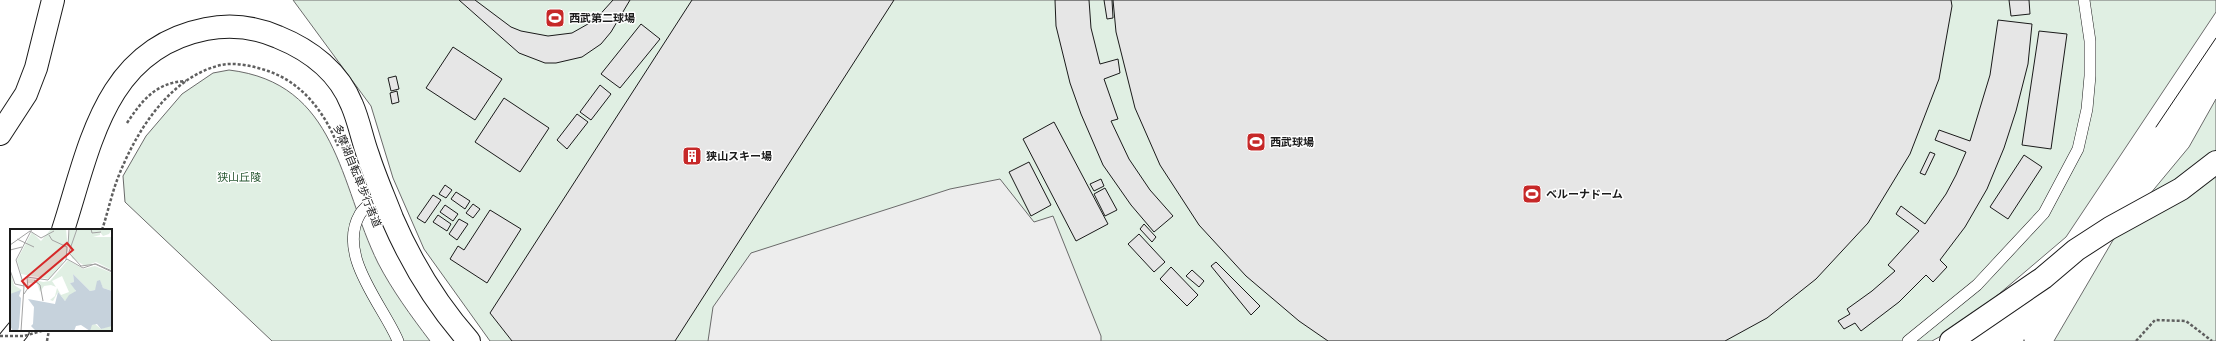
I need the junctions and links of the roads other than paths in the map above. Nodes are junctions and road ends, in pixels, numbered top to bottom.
1 (53, 0) edge
2 (2084, 0) edge
3 (0, 134) edge
4 (2216, 162) edge
5 (382, 194) junction
6 (63, 229) edge
7 (17, 331) edge
8 (8, 341) edge
9 (398, 341) edge
10 (469, 341) edge
11 (1908, 341) edge
12 (1951, 341) edge

1 - 3 street
2 - 11 lane
4 - 12 street
5 - 6 street
5 - 9 lane
5 - 10 street
7 - 8 street

